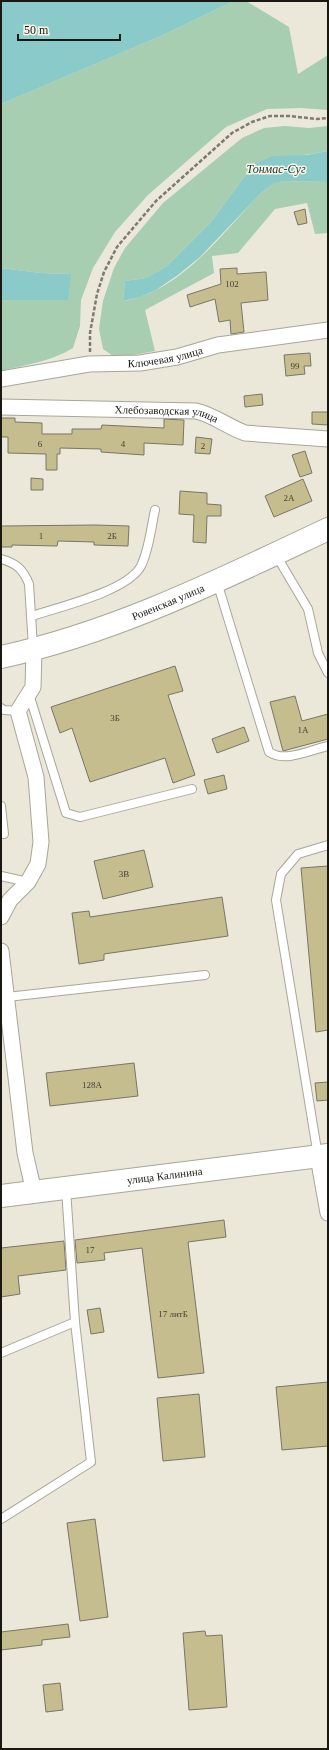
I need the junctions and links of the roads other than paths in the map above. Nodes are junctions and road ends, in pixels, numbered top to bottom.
1 (328, 330) edge
2 (1, 379) edge
3 (1, 407) edge
4 (328, 439) edge
5 (155, 510) dead end
6 (328, 529) edge
7 (275, 554) junction
8 (1, 559) edge
9 (217, 581) junction
10 (32, 616) junction
11 (34, 650) junction
12 (1, 657) edge
13 (328, 673) edge
14 (29, 694) junction
15 (1, 708) edge
16 (18, 711) junction
17 (328, 746) edge
18 (192, 789) dead end
19 (1, 806) edge
20 (4, 834) dead end
21 (328, 845) edge
22 (1, 876) edge
23 (28, 882) junction
24 (1, 917) edge
25 (1, 951) edge
26 (205, 975) dead end
27 (7, 997) junction
28 (323, 1156) edge
29 (66, 1188) junction
30 (34, 1192) junction
31 (1, 1196) edge
32 (328, 1213) edge
33 (75, 1322) junction
34 (1, 1353) edge
35 (1, 1519) edge

1 - 2 street, Ключевая улица
3 - 4 street, Хлебозаводская улица
5 - 10 lane
6 - 7 main road, Ровенская улица
7 - 9 main road, Ровенская улица
7 - 13 lane
8 - 10 lane
9 - 11 main road, Ровенская улица
9 - 17 lane
10 - 11 lane
11 - 12 main road, Ровенская улица
11 - 14 street
14 - 16 street
14 - 18 lane
15 - 16 lane
16 - 23 street
19 - 20 lane
21 - 28 lane
22 - 23 lane
23 - 24 street
25 - 27 street
26 - 27 lane
27 - 30 street
28 - 29 main road, улица Калинина
28 - 32 street
29 - 30 main road, улица Калинина
29 - 33 lane
30 - 31 main road, улица Калинина
33 - 34 lane
33 - 35 lane

